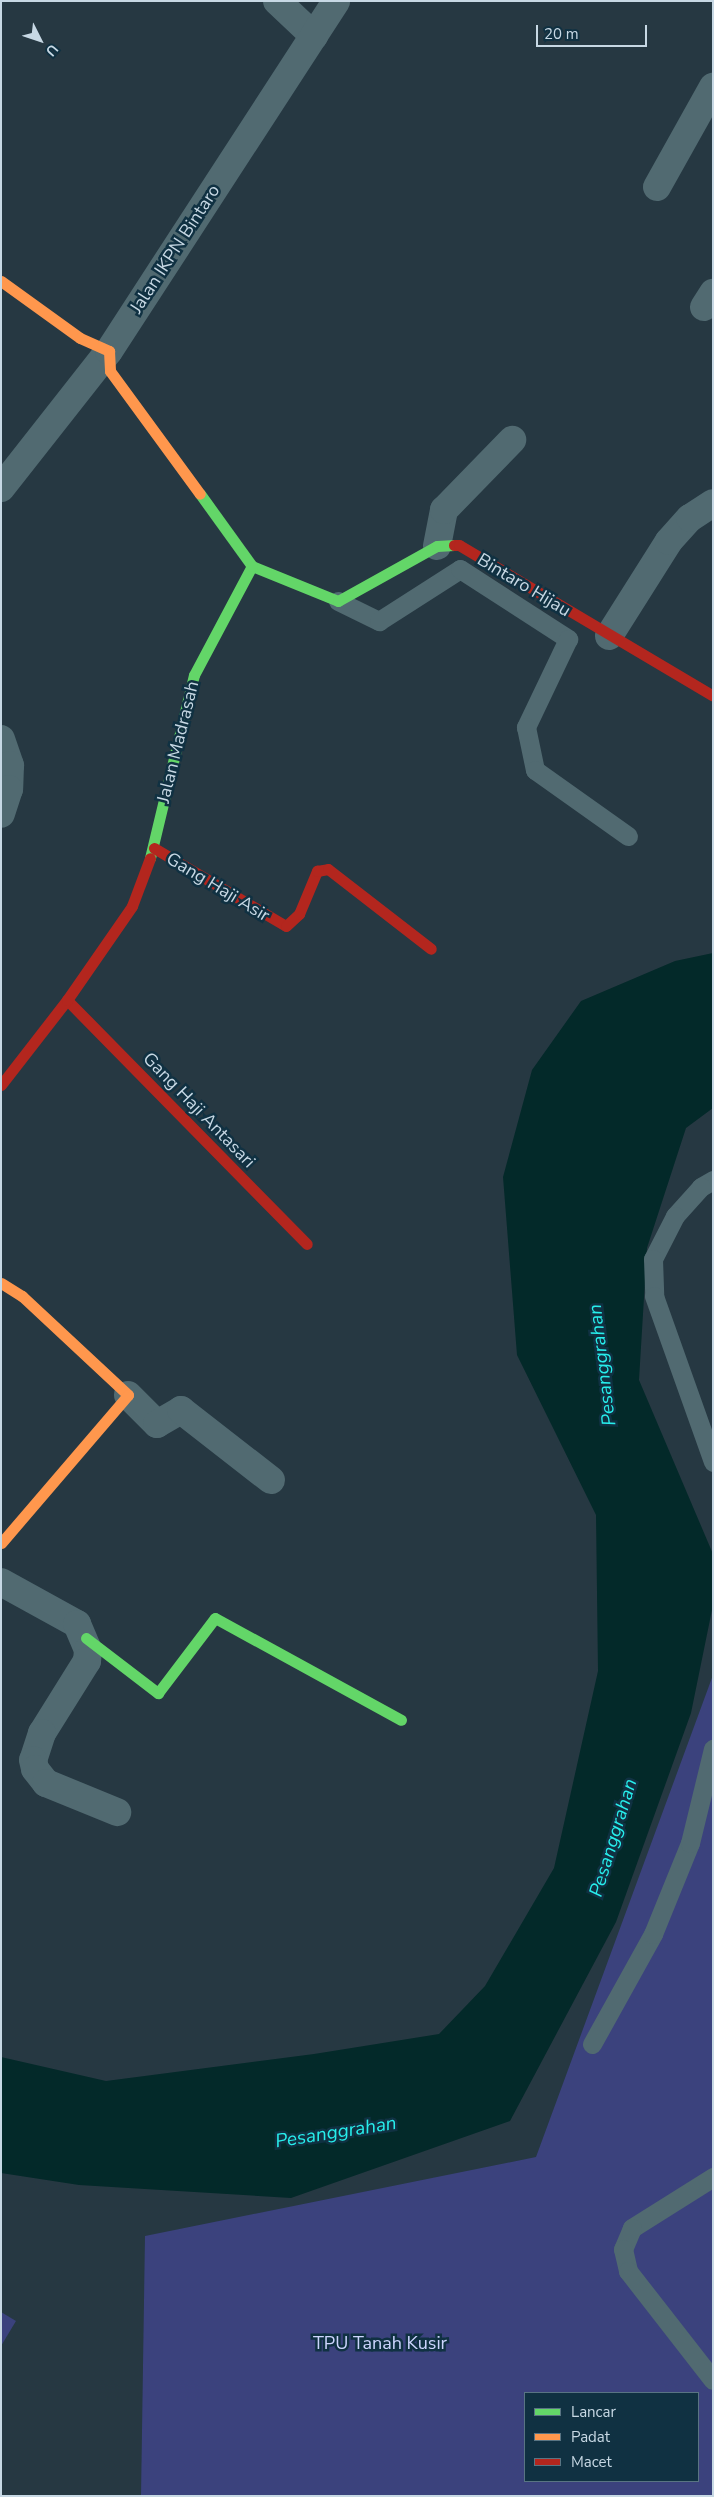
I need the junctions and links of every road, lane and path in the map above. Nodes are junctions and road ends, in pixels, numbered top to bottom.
1 (277, 1) edge
2 (336, 1) edge
3 (314, 36) junction
4 (713, 87) edge
5 (657, 188) dead end
6 (1, 281) edge
7 (109, 351) junction
8 (512, 440) dead end
9 (1, 488) edge
10 (713, 503) edge
11 (437, 546) junction
12 (252, 566) junction
13 (338, 601) junction
14 (609, 636) junction
15 (713, 696) edge
16 (1, 740) edge
17 (1, 814) edge
18 (628, 836) dead end
19 (154, 848) junction
20 (431, 949) dead end
21 (67, 1000) junction
22 (1, 1085) edge
23 (713, 1180) edge
24 (307, 1244) dead end
25 (1, 1283) edge
26 (128, 1394) junction
27 (713, 1462) edge
28 (271, 1480) dead end
29 (1, 1543) edge
30 (1, 1582) edge
31 (86, 1638) junction
32 (402, 1720) dead end
33 (713, 1750) edge
34 (117, 1812) dead end
35 (592, 2044) dead end
36 (713, 2177) edge
37 (713, 2380) edge

1 - 3 street
2 - 3 street, Jalan IKPN Bintaro
3 - 7 street, Jalan IKPN Bintaro
4 - 5 street
6 - 7 street
7 - 9 street, Jalan IKPN Bintaro
7 - 12 street
8 - 11 street
10 - 14 street
11 - 13 street
11 - 14 street, Bintaro Hijau
12 - 13 street
12 - 19 street, Jalan Madrasah
13 - 18 lane
14 - 15 street, Bintaro Hijau
16 - 17 street
19 - 20 street, Gang Haji Asir
19 - 21 street, Jalan Madrasah
21 - 22 street, Jalan Madrasah
21 - 24 street, Gang Haji Antasari
23 - 27 lane
25 - 26 street
26 - 28 street
26 - 29 street
30 - 31 street
31 - 32 street
31 - 34 street
33 - 35 lane
36 - 37 lane

